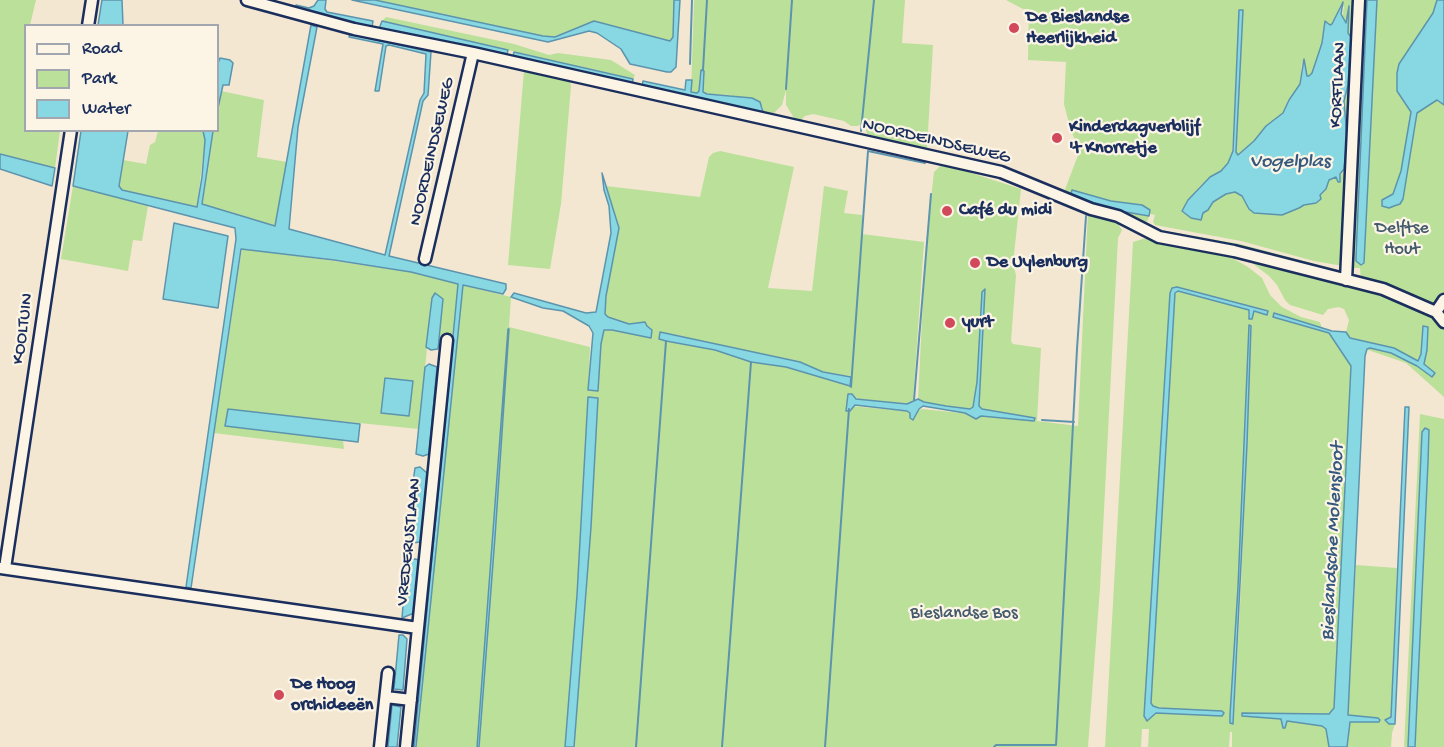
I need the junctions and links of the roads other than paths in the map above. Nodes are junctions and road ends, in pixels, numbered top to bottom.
1 (92, 0) edge
2 (247, 0) edge
3 (1359, 0) edge
4 (88, 24) edge
5 (473, 53) junction
6 (71, 132) edge
7 (425, 259) dead end
8 (1346, 280) junction
9 (1444, 300) edge
10 (1436, 312) junction
11 (1444, 322) edge
12 (447, 340) dead end
13 (3, 568) edge
14 (418, 628) junction
15 (388, 673) dead end
16 (386, 697) junction
17 (411, 700) junction
18 (380, 747) edge
19 (406, 747) edge

1 - 4 street
2 - 5 street, NOORDEINDSEWEG
3 - 8 street, KORFTLAAN
5 - 7 street, NOORDEINDSEWEG
5 - 8 street, NOORDEINDSEWEG
6 - 13 street, KOOLTUIN
8 - 10 street, NOORDEINDSEWEG
9 - 10 street
10 - 11 street
12 - 14 street, VREDERUSTLAAN
13 - 14 street, KOOLTUIN
14 - 17 street, VREDERUSTLAAN
15 - 16 street
16 - 17 street
16 - 18 street
17 - 19 street, VREDERUSTLAAN

